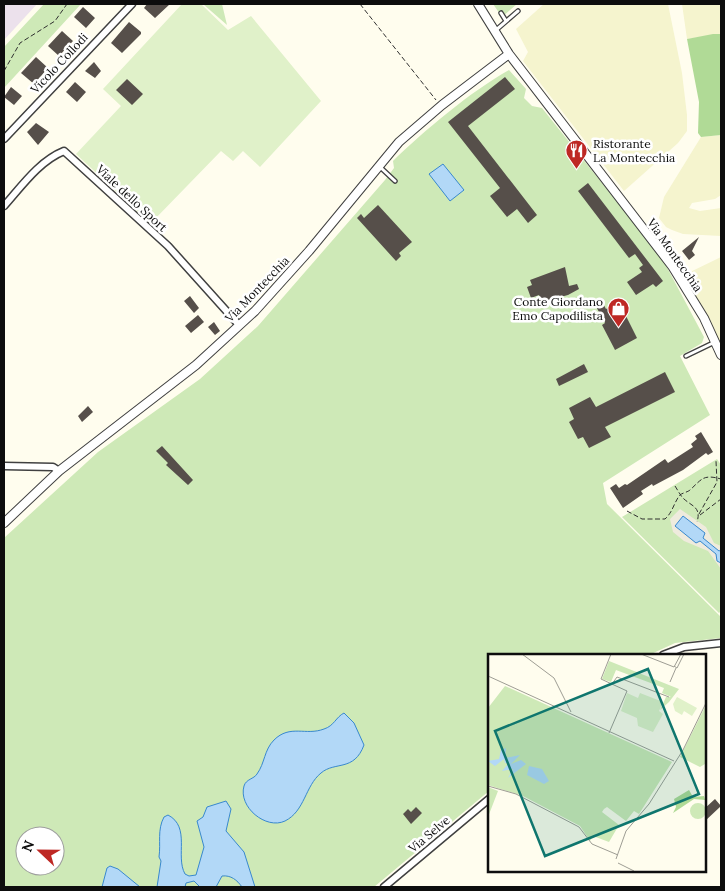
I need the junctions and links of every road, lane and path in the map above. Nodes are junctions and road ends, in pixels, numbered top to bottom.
1 (67, 4) edge
2 (132, 4) edge
3 (360, 4) edge
4 (478, 4) edge
5 (518, 11) dead end
6 (501, 13) dead end
7 (506, 21) junction
8 (495, 31) junction
9 (509, 54) junction
10 (4, 71) edge
11 (438, 103) dead end
12 (4, 139) edge
13 (378, 165) junction
14 (395, 181) dead end
15 (4, 206) edge
16 (239, 326) junction
17 (715, 342) junction
18 (721, 355) edge
19 (686, 356) dead end
20 (716, 462) dead end
21 (4, 466) edge
22 (59, 471) junction
23 (716, 478) junction
24 (721, 479) edge
25 (675, 486) dead end
26 (680, 495) junction
27 (721, 499) edge
28 (627, 511) dead end
29 (699, 514) junction
30 (699, 517) junction
31 (697, 522) dead end
32 (4, 523) edge
33 (721, 643) edge
34 (666, 654) edge
35 (488, 801) edge
36 (384, 887) edge

1 - 10 path
2 - 12 street, Vicolo Collodi
3 - 11 path
4 - 8 street, Via Montecchia
5 - 7 lane
6 - 7 lane
7 - 8 lane
8 - 9 street, Via Montecchia
9 - 13 street, Via Montecchia
9 - 17 street, Via Montecchia
13 - 14 lane
13 - 16 street, Via Montecchia
15 - 16 street, Viale dello Sport
16 - 22 street, Via Montecchia
17 - 18 street, Via Montecchia
17 - 19 lane
20 - 23 path
21 - 22 street
22 - 32 street, Via Montecchia
23 - 24 path
23 - 26 path
23 - 29 path
25 - 26 path
26 - 28 path
26 - 29 path
27 - 30 path
29 - 30 path
30 - 31 path
33 - 34 street
35 - 36 street, Via Selve

